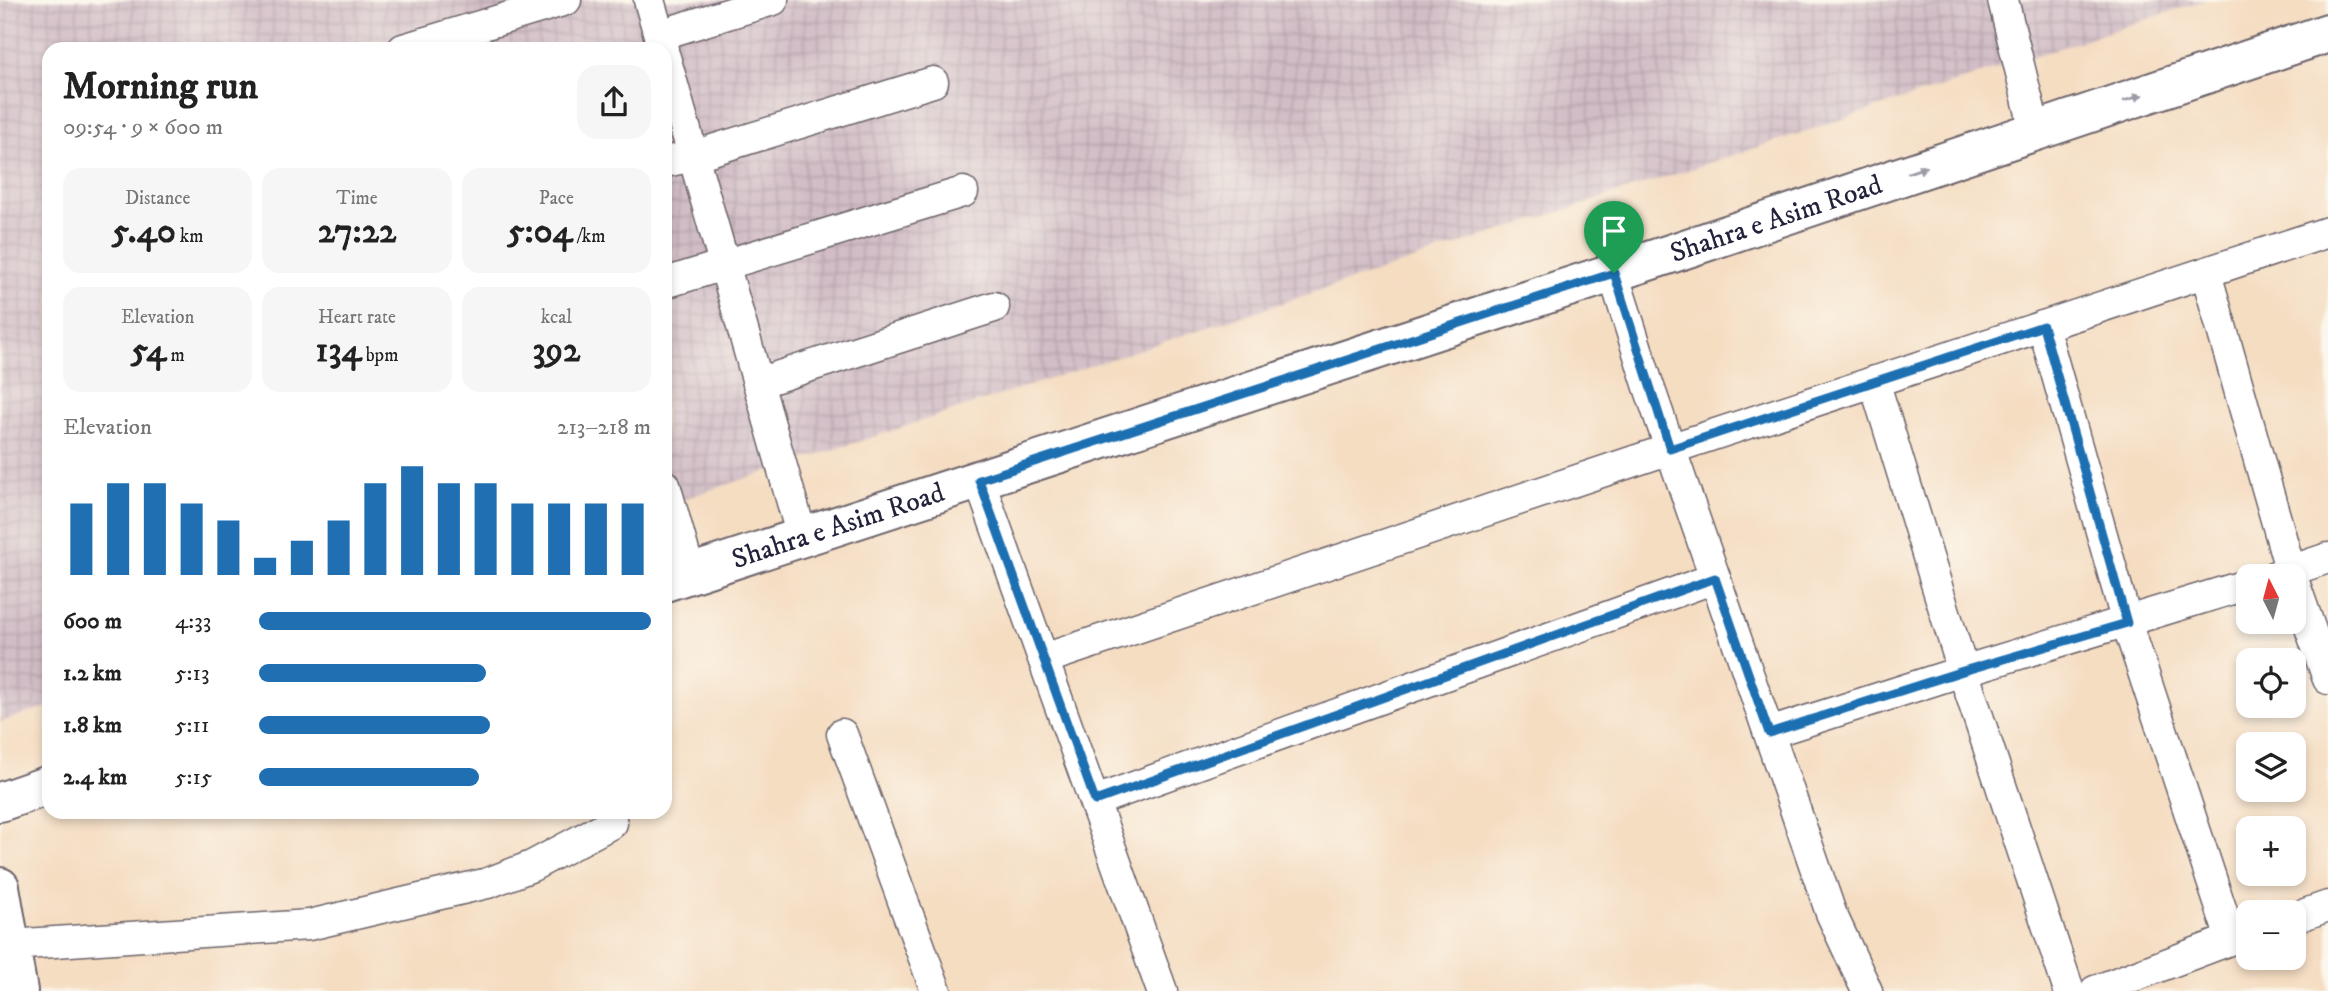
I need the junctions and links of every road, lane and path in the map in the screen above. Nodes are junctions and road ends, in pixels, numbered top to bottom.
1 (566, 0) edge
2 (649, 0) edge
3 (773, 0) edge
4 (2003, 0) edge
5 (2328, 33) edge
6 (427, 42) edge
7 (661, 42) edge
8 (672, 43) edge
9 (933, 82) dead end
10 (672, 108) edge
11 (2035, 130) junction
12 (679, 159) edge
13 (962, 192) dead end
14 (2328, 232) edge
15 (725, 265) junction
16 (1614, 273) junction
17 (2206, 273) junction
18 (672, 281) edge
19 (994, 307) dead end
20 (2043, 326) junction
21 (1874, 381) junction
22 (758, 383) junction
23 (1670, 449) junction
24 (979, 480) junction
25 (672, 535) edge
26 (802, 537) junction
27 (2328, 558) edge
28 (2285, 564) edge
29 (2306, 568) edge
30 (678, 578) edge
31 (1715, 578) junction
32 (2236, 588) edge
33 (2127, 623) junction
34 (2306, 623) edge
35 (1044, 659) junction
36 (1963, 671) junction
37 (2328, 680) edge
38 (1769, 733) junction
39 (842, 734) dead end
40 (42, 787) edge
41 (1095, 801) junction
42 (0, 802) edge
43 (612, 823) dead end
44 (0, 887) edge
45 (2328, 906) edge
46 (2306, 914) edge
47 (2236, 925) edge
48 (2236, 938) edge
49 (10, 945) junction
50 (18, 991) edge
51 (936, 991) edge
52 (1162, 991) edge
53 (1867, 991) edge
54 (2069, 991) edge
55 (2095, 991) edge

1 - 6 street
2 - 7 street
3 - 8 street
4 - 11 street
11 -> 5 street, Shahra e Asim Road
9 - 12 street
10 - 12 street
16 -> 11 street, Shahra e Asim Road
12 - 15 street
13 - 15 street
14 - 17 street
15 - 18 street
15 - 22 street
16 - 23 street
16 - 24 street, Shahra e Asim Road
17 - 20 street
17 - 28 street
19 - 22 street
20 - 21 street
20 - 33 street
21 - 23 street
21 - 36 street
22 - 26 street
23 - 31 street
23 - 35 street
24 - 26 street, Shahra e Asim Road
24 - 35 street
25 - 30 street
26 - 30 street, Shahra e Asim Road
27 - 29 street
31 - 38 street
31 - 41 street
32 - 33 street
33 - 36 street
33 - 47 street
34 - 37 street
35 - 41 street
36 - 38 street
36 - 54 street
38 - 53 street
39 - 51 street
40 - 42 street
41 - 52 street
43 - 49 street
44 - 49 street
45 - 46 street
48 - 55 street
49 - 50 street

